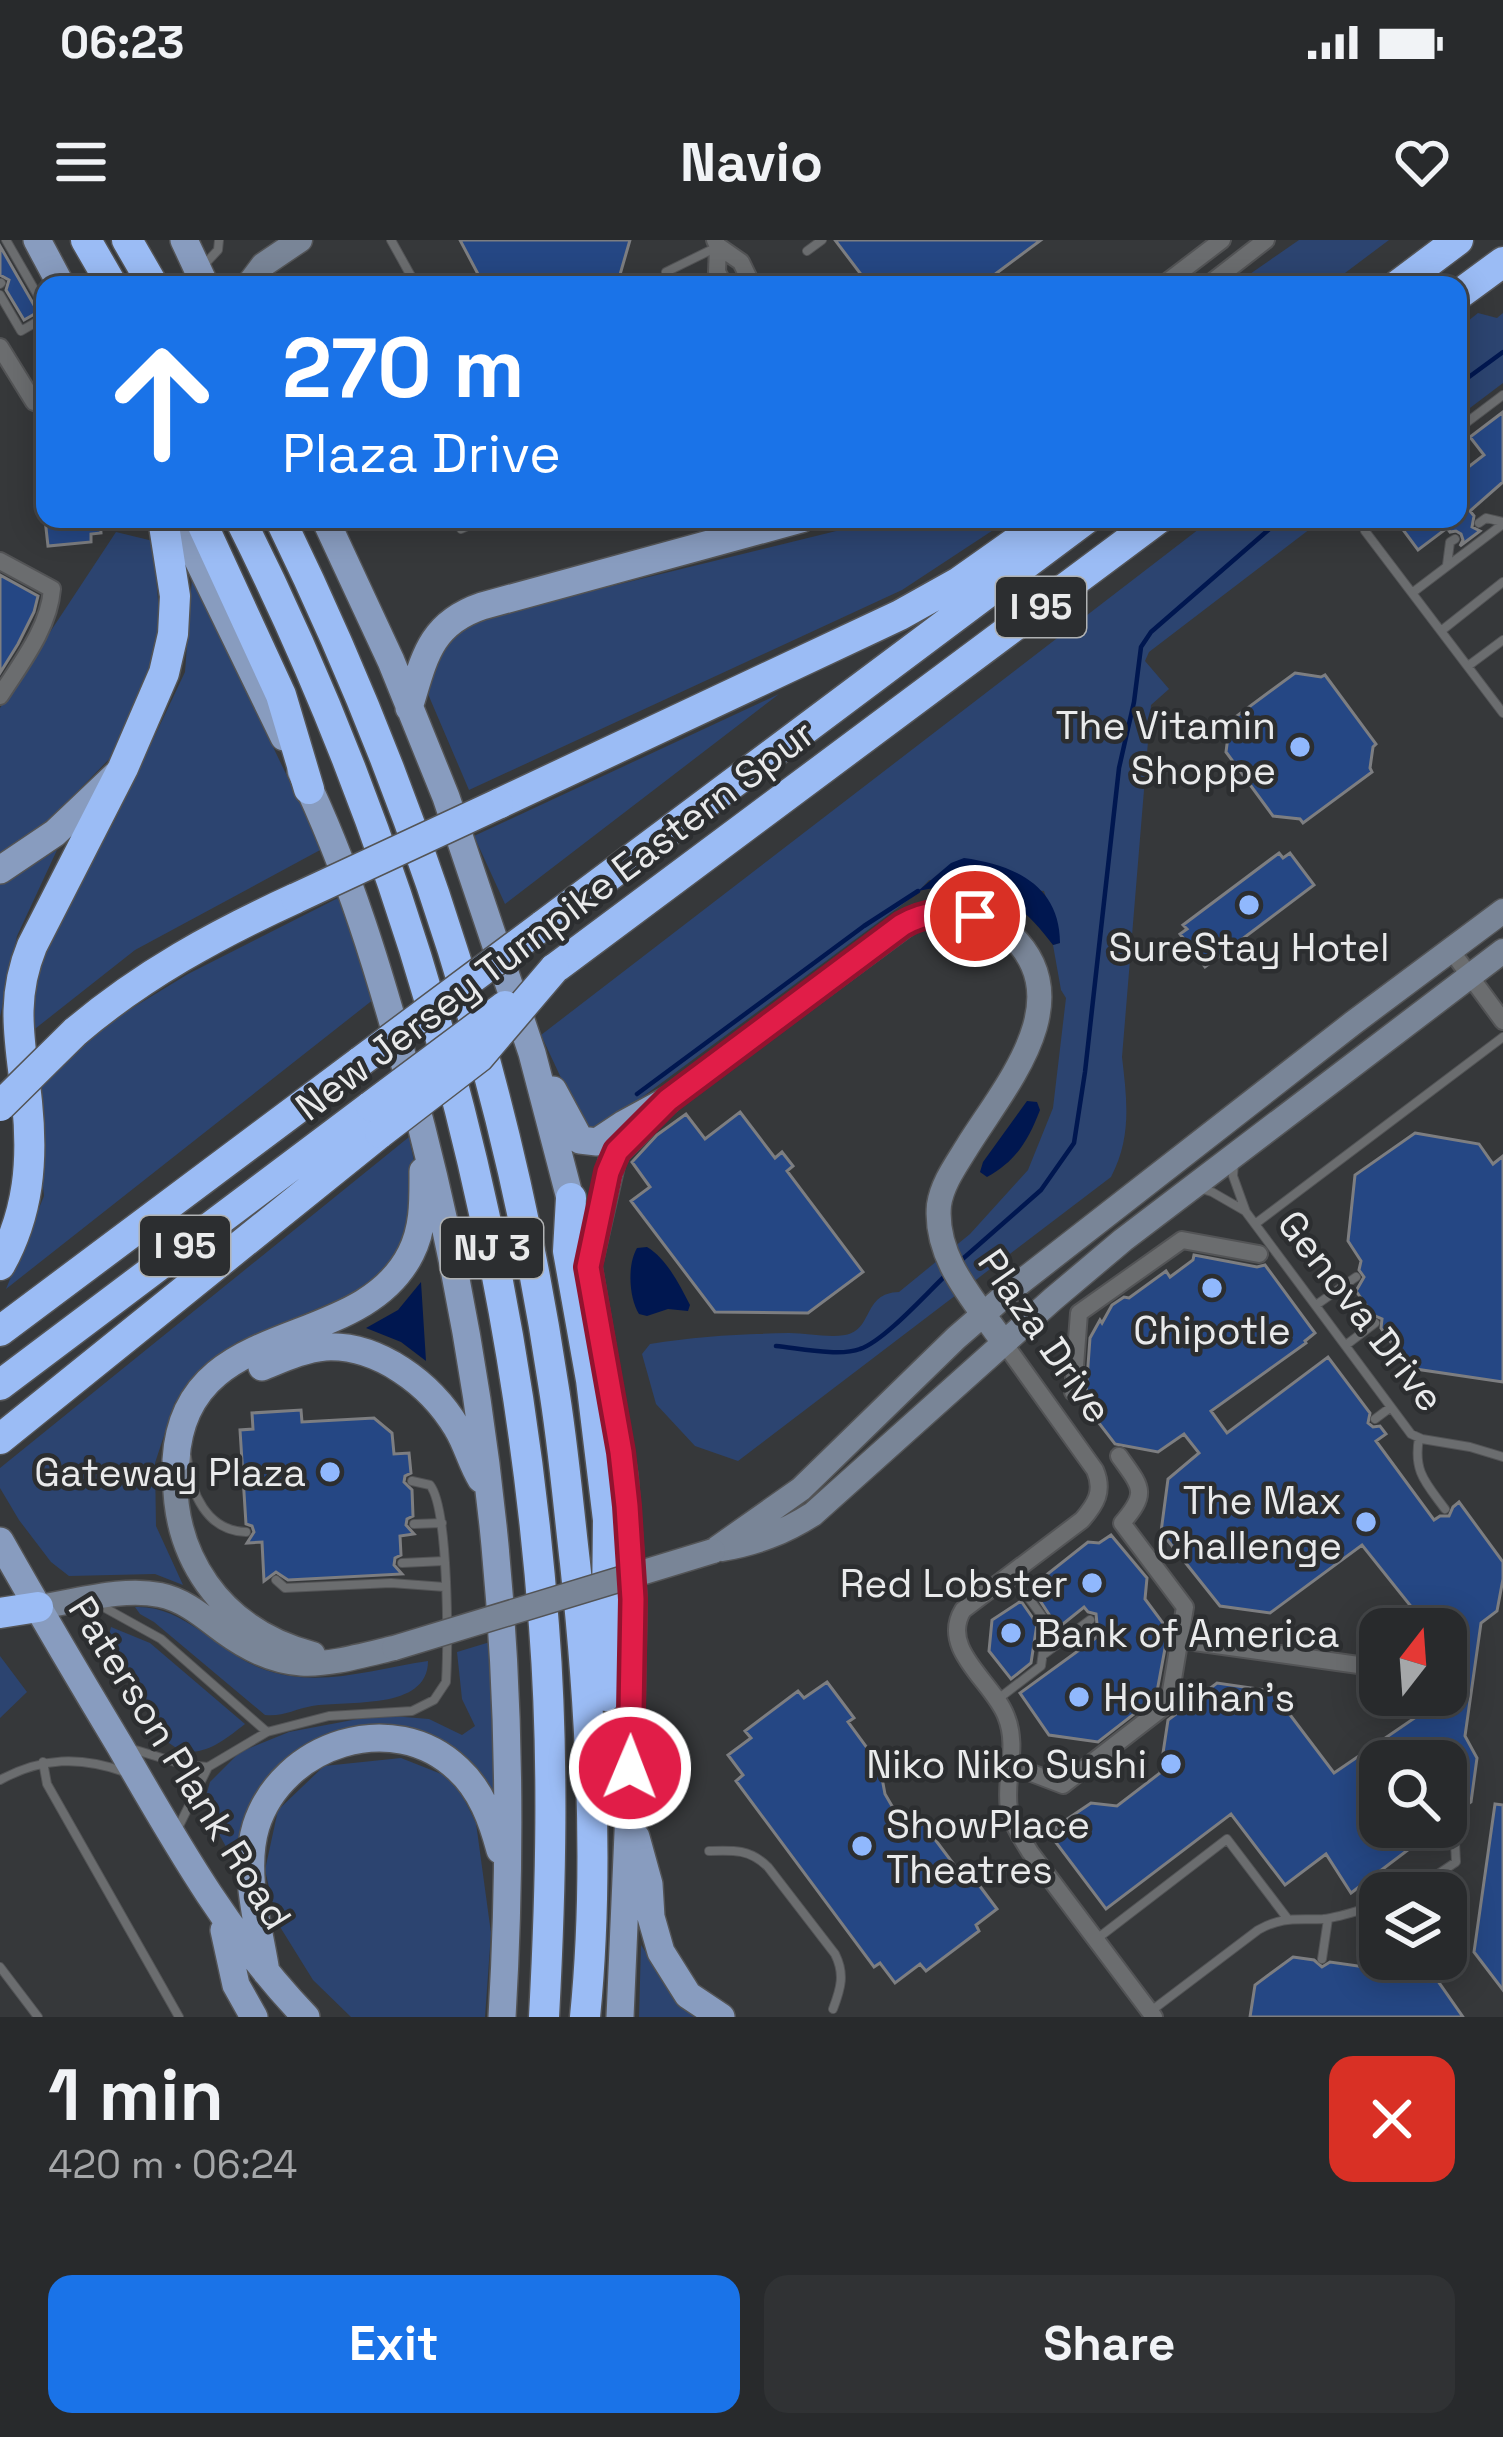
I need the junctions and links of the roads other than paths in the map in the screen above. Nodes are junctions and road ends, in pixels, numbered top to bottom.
1 (37, 240) edge
2 (82, 240) edge
3 (127, 240) edge
4 (184, 240) edge
5 (219, 240) edge
6 (300, 240) edge
7 (391, 240) edge
8 (822, 240) edge
9 (1222, 240) edge
10 (1266, 240) edge
11 (1458, 240) edge
12 (716, 243) edge
13 (6, 244) edge
14 (807, 251) dead end
15 (1503, 262) edge
16 (39, 276) edge
17 (93, 276) edge
18 (106, 276) edge
19 (148, 276) edge
20 (200, 276) edge
21 (202, 276) edge
22 (254, 276) edge
23 (411, 276) edge
24 (668, 276) edge
25 (719, 276) edge
26 (748, 276) edge
27 (1175, 276) edge
28 (1220, 276) edge
29 (1410, 276) edge
30 (1467, 289) edge
31 (36, 293) edge
32 (6, 300) edge
33 (36, 308) edge
34 (0, 347) edge
35 (36, 394) edge
36 (1503, 395) edge
37 (1467, 422) edge
38 (1479, 523) dead end
39 (1503, 523) edge
40 (164, 528) edge
41 (182, 528) edge
42 (204, 528) edge
43 (245, 528) edge
44 (284, 528) edge
45 (335, 528) edge
46 (768, 528) edge
47 (1036, 528) edge
48 (1074, 528) edge
49 (1146, 528) edge
50 (1364, 528) edge
51 (1455, 539) dead end
52 (0, 561) edge
53 (1447, 566) junction
54 (1503, 583) edge
55 (1412, 592) junction
56 (1441, 631) junction
57 (1503, 640) edge
58 (1468, 667) junction
59 (0, 696) edge
60 (410, 708) junction
61 (1503, 713) edge
62 (123, 768) junction
63 (309, 789) junction
64 (0, 870) edge
65 (1503, 911) edge
66 (1450, 949) junction
67 (1503, 951) edge
68 (1469, 974) junction
69 (1503, 1021) edge
70 (1503, 1037) edge
71 (532, 1053) junction
72 (0, 1063) edge
73 (668, 1100) junction
74 (0, 1106) edge
75 (375, 1120) junction
76 (423, 1131) junction
77 (28, 1132) junction
78 (1234, 1156) junction
79 (1192, 1186) junction
80 (571, 1198) junction
81 (1246, 1212) junction
82 (1255, 1224) junction
83 (1259, 1254) dead end
84 (0, 1265) edge
85 (588, 1267) junction
86 (1356, 1277) dead end
87 (1316, 1305) junction
88 (983, 1313) junction
89 (1322, 1314) junction
90 (1311, 1323) dead end
91 (1375, 1323) dead end
92 (0, 1331) edge
93 (1004, 1342) junction
94 (1346, 1345) junction
95 (0, 1384) edge
96 (1073, 1392) dead end
97 (1391, 1407) junction
98 (1375, 1419) dead end
99 (3, 1436) edge
100 (1418, 1438) junction
101 (181, 1450) junction
102 (1119, 1456) dead end
103 (1503, 1457) edge
104 (412, 1480) dead end
105 (491, 1495) junction
106 (1445, 1509) dead end
107 (442, 1523) junction
108 (414, 1524) dead end
109 (246, 1532) dead end
110 (0, 1541) edge
111 (713, 1551) junction
112 (444, 1561) junction
113 (402, 1562) dead end
114 (1010, 1572) junction
115 (277, 1580) dead end
116 (445, 1587) junction
117 (90, 1600) junction
118 (38, 1607) junction
119 (0, 1613) edge
120 (1090, 1620) dead end
121 (1180, 1640) junction
122 (1042, 1655) junction
123 (340, 1661) junction
124 (1359, 1666) edge
125 (997, 1700) junction
126 (267, 1732) junction
127 (118, 1744) junction
128 (43, 1762) junction
129 (208, 1767) junction
130 (1028, 1772) dead end
131 (137, 1777) junction
132 (0, 1780) edge
133 (629, 1810) junction
134 (591, 1832) junction
135 (173, 1839) junction
136 (1455, 1848) edge
137 (709, 1851) dead end
138 (1441, 1872) edge
139 (508, 1877) junction
140 (1359, 1910) edge
141 (220, 1914) junction
142 (1287, 1918) junction
143 (1328, 1918) junction
144 (1097, 1939) junction
145 (1322, 1959) dead end
146 (0, 1966) edge
147 (267, 1976) junction
148 (833, 2009) dead end
149 (1152, 2014) edge
150 (38, 2017) edge
151 (179, 2017) edge
152 (254, 2017) edge
153 (306, 2017) edge
154 (502, 2017) edge
155 (544, 2017) edge
156 (585, 2017) edge
157 (620, 2017) edge
158 (721, 2017) edge

1 - 16 main road
2 - 17 highway
2 - 18 highway
3 - 19 highway
4 - 20 main road
5 - 21 lane
6 - 22 street
7 - 23 lane
8 - 14 lane
9 - 27 street
10 - 28 street
11 - 29 highway
12 - 24 lane
12 - 25 street
12 - 26 street
13 - 31 lane
15 - 30 highway
32 - 33 lane
34 - 35 street
36 - 37 lane
38 - 39 lane
39 - 53 lane
40 - 62 highway
41 - 63 main road, NJ 3
42 - 63 highway
43 - 155 highway, NJ 3
44 - 134 highway, NJ 3
45 - 60 main road
46 - 60 main road
47 - 74 highway, bridge
48 - 92 highway, New Jersey Turnpike Eastern Spur / I 95, bridge
49 - 75 highway, New Jersey Turnpike Eastern Spur / I 95, bridge
50 - 55 lane
51 - 53 lane
52 - 59 street
53 - 55 lane
54 - 56 lane
55 - 56 lane
56 - 58 lane
57 - 58 lane
58 - 61 lane
60 - 71 main road
62 - 64 main road
62 - 77 highway
63 - 76 main road, NJ 3
65 - 66 street
66 - 68 street
66 - 88 street
67 - 68 street
68 - 69 street
68 - 78 street
70 - 82 lane
71 - 73 main road
71 - 80 main road
72 - 77 highway
73 - 85 main road
73 - 88 street, Plaza Drive
75 - 95 highway, New Jersey Turnpike Eastern Spur / I 95
75 - 99 highway
76 - 101 main road
76 - 105 main road, NJ 3
77 - 84 highway
78 - 79 street
78 - 81 lane, Genova Drive
79 - 81 lane, Genova Drive
79 - 93 street
80 - 85 main road
80 - 134 highway
81 - 82 lane, Genova Drive
82 - 87 lane, Genova Drive
83 - 96 street
85 - 133 main road
86 - 87 lane
87 - 89 lane, Genova Drive
88 - 93 street, Plaza Drive
88 - 111 street
89 - 90 lane
89 - 94 lane, Genova Drive
91 - 94 lane
93 - 111 street
93 - 114 street, Plaza Drive
94 - 97 lane, Genova Drive
97 - 98 lane
97 - 100 lane, Genova Drive
100 - 103 lane, Genova Drive
100 - 106 lane
101 - 105 main road
101 - 109 lane
101 - 123 street
102 - 121 street
104 - 107 lane
105 - 139 main road, NJ 3
107 - 108 lane
107 - 112 lane
110 - 118 main road, Paterson Plank Road
111 - 123 street, bridge
112 - 113 lane
112 - 116 lane
114 - 122 lane
114 - 125 street, Plaza Drive
115 - 116 lane
116 - 126 lane
117 - 118 street
117 - 123 street
117 - 126 lane
118 - 119 highway
118 - 127 main road, Paterson Plank Road
120 - 122 lane
121 - 124 street
121 - 130 street
122 - 125 lane
125 - 144 street, Plaza Drive
126 - 129 lane
127 - 129 lane
127 - 131 main road, Paterson Plank Road
128 - 131 lane
128 - 132 lane
128 - 151 lane
129 - 135 lane
131 - 135 main road, Paterson Plank Road
133 - 157 main road
133 - 158 main road
134 - 156 highway, NJ 3
135 - 141 main road, Paterson Plank Road
136 - 138 lane
137 - 148 lane
139 - 147 main road
139 - 154 main road, NJ 3
140 - 143 lane
141 - 147 main road, Paterson Plank Road
141 - 152 main road
142 - 143 lane
142 - 144 lane
142 - 149 lane
143 - 145 lane
144 - 149 street, Plaza Drive
146 - 150 lane
147 - 153 main road, Paterson Plank Road

